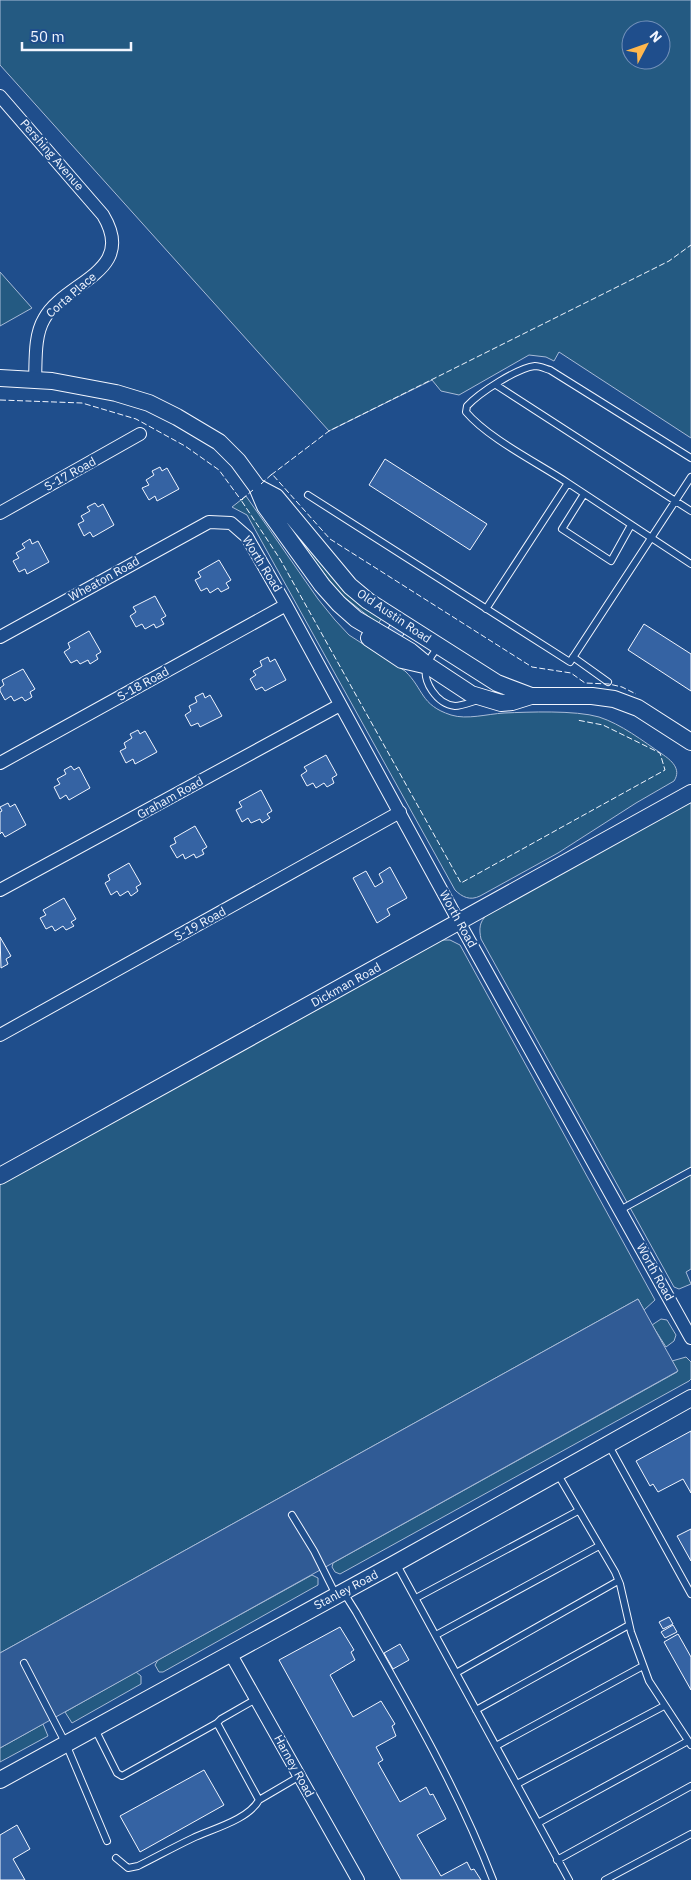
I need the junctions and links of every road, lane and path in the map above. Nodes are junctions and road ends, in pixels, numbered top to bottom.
1 (0, 96) edge
2 (103, 214) joint
3 (0, 378) edge
4 (35, 380) junction
5 (496, 384) junction
6 (140, 434) dead end
7 (691, 458) edge
8 (691, 476) edge
9 (568, 482) junction
10 (257, 487) junction
11 (584, 494) junction
12 (308, 495) dead end
13 (675, 501) junction
14 (691, 511) edge
15 (0, 513) edge
16 (209, 522) joint
17 (631, 525) junction
18 (651, 539) junction
19 (691, 564) edge
20 (286, 604) junction
21 (486, 608) junction
22 (0, 637) edge
23 (438, 646) junction
24 (573, 657) junction
25 (427, 665) junction
26 (608, 682) dead end
27 (531, 696) junction
28 (340, 705) junction
29 (691, 742) edge
30 (0, 763) edge
31 (691, 793) edge
32 (400, 812) junction
33 (0, 890) edge
34 (459, 922) junction
35 (0, 1035) edge
36 (691, 1170) edge
37 (0, 1176) edge
38 (620, 1210) junction
39 (691, 1338) edge
40 (691, 1398) edge
41 (608, 1444) junction
42 (557, 1472) junction
43 (578, 1511) junction
44 (292, 1515) dead end
45 (599, 1546) junction
46 (396, 1563) junction
47 (618, 1581) junction
48 (340, 1593) junction
49 (691, 1594) edge
50 (416, 1598) junction
51 (629, 1625) junction
52 (436, 1635) junction
53 (230, 1653) junction
54 (24, 1663) dead end
55 (643, 1666) junction
56 (456, 1673) junction
57 (256, 1700) junction
58 (664, 1706) junction
59 (476, 1710) junction
60 (217, 1723) junction
61 (94, 1728) junction
62 (689, 1743) edge
63 (66, 1744) junction
64 (496, 1746) junction
65 (300, 1776) junction
66 (0, 1780) edge
67 (517, 1784) junction
68 (691, 1786) edge
69 (259, 1800) junction
70 (538, 1824) junction
71 (691, 1834) edge
72 (108, 1841) dead end
73 (116, 1858) dead end
74 (557, 1860) junction
75 (358, 1880) edge
76 (493, 1880) edge
77 (569, 1880) edge
78 (605, 1880) edge

1 - 2 street, Pershing Avenue
2 - 4 street, Corta Place
3 - 4 street, Old Austin Road
4 - 10 street, Old Austin Road
5 - 7 lane
5 - 9 lane
5 - 13 lane
6 - 15 street, S-17 Road
8 - 13 lane
9 - 11 lane
9 - 21 lane
10 - 23 street, Old Austin Road
10 - 25 street, Old Austin Road
11 - 17 lane
11 - 17 lane
12 - 21 lane
13 - 14 lane
13 - 18 lane
16 - 20 street, Worth Road
16 - 22 street, Wheaton Road
17 - 18 lane
18 - 19 lane
18 - 24 lane
20 - 28 street, Worth Road
20 - 30 street, S-18 Road
21 - 24 lane
23 - 25 lane
23 - 27 street, Old Austin Road
24 - 26 lane
25 - 27 street, Old Austin Road
27 - 29 street, Old Austin Road
28 - 32 street, Worth Road
28 - 33 street, Graham Road
31 - 34 street, Dickman Road
32 - 34 street, Worth Road
32 - 35 street, S-19 Road
34 - 37 street, Dickman Road
34 - 38 street, Worth Road
36 - 38 lane
38 - 39 street, Worth Road
40 - 41 street, Stanley Road
41 - 42 street, Stanley Road
41 - 49 lane
42 - 43 lane
42 - 46 street, Stanley Road
43 - 45 lane
43 - 50 lane
44 - 48 lane
45 - 47 lane
45 - 52 lane
46 - 48 street, Stanley Road
46 - 50 lane
47 - 51 lane
47 - 56 lane
48 - 53 street, Stanley Road
48 - 76 lane
50 - 52 lane
51 - 55 lane
51 - 59 lane
52 - 56 lane
53 - 57 street, Harney Road
53 - 61 street, Stanley Road
54 - 63 lane
55 - 58 lane
55 - 64 lane
56 - 59 lane
57 - 60 lane
57 - 65 street, Harney Road
58 - 62 lane
58 - 67 lane
59 - 64 lane
60 - 61 lane
60 - 69 lane
61 - 63 street, Stanley Road
62 - 70 lane
63 - 66 street, Stanley Road
63 - 72 lane
64 - 67 lane
65 - 69 lane
65 - 75 street, Harney Road
67 - 70 lane
68 - 74 lane
69 - 73 lane
70 - 74 lane
71 - 78 lane
74 - 77 lane

